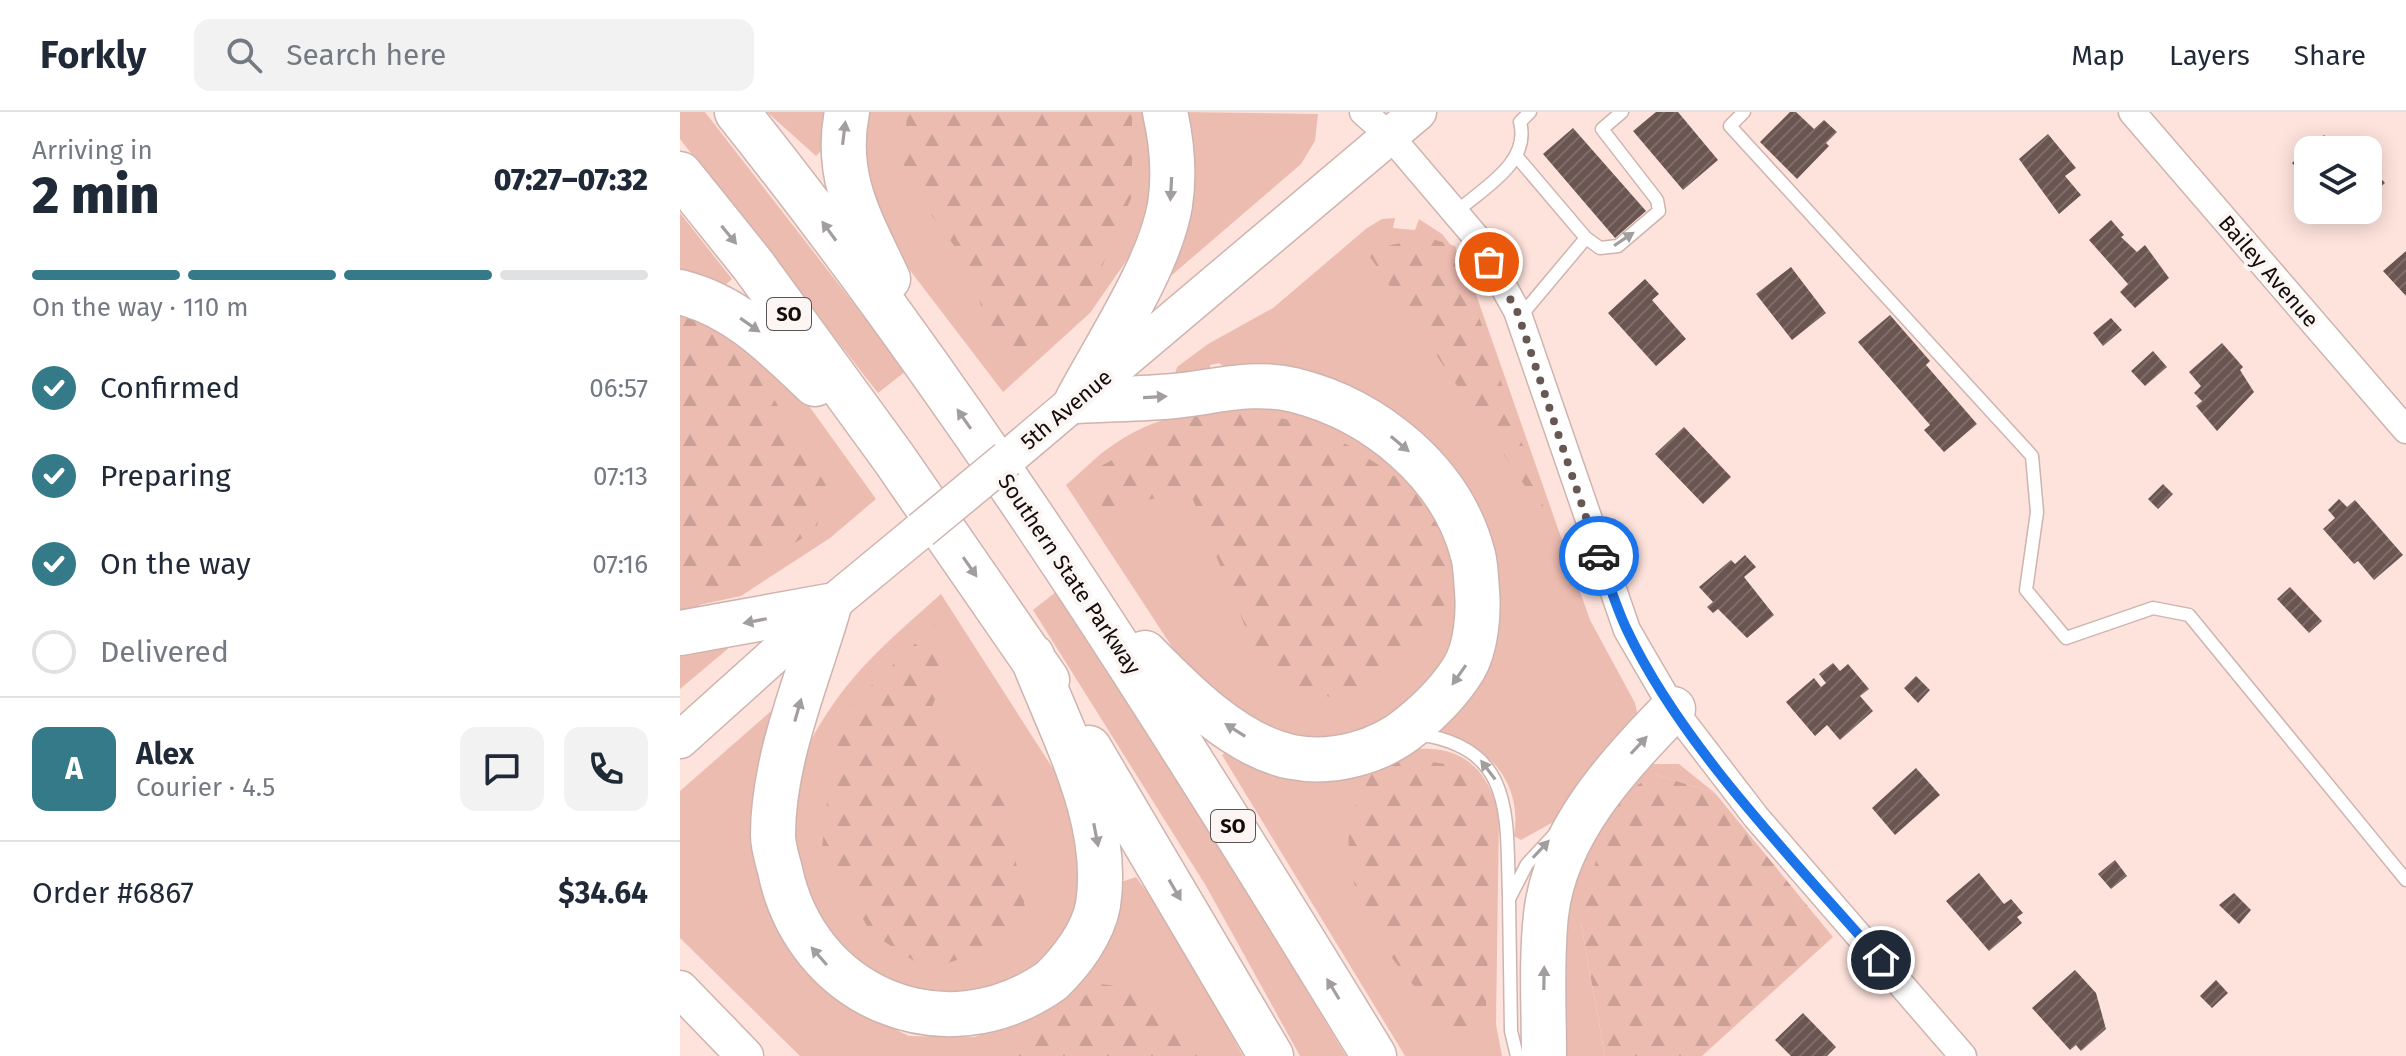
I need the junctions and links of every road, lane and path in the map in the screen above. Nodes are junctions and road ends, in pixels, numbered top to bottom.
1 (737, 112) edge
2 (847, 112) edge
3 (1165, 112) edge
4 (1363, 112) edge
5 (1418, 112) edge
6 (1530, 112) edge
7 (1622, 112) edge
8 (1744, 112) edge
9 (2132, 112) edge
10 (1390, 136) junction
11 (1518, 158) junction
12 (680, 174) edge
13 (1455, 213) junction
14 (1586, 238) junction
15 (680, 292) edge
16 (1519, 318) junction
17 (925, 362) junction
18 (1077, 401) junction
19 (2406, 430) edge
20 (893, 457) junction
21 (1089, 598) junction
22 (829, 606) junction
23 (680, 633) edge
24 (1032, 656) junction
25 (1673, 709) junction
26 (680, 740) edge
27 (1395, 740) junction
28 (1599, 794) junction
29 (2406, 880) edge
30 (1509, 899) junction
31 (680, 989) edge
32 (745, 1056) edge
33 (1271, 1056) edge
34 (1374, 1056) edge
35 (1517, 1056) edge
36 (1544, 1056) edge
37 (1963, 1056) edge

17 -> 1 highway, Southern State Parkway / SO
17 -> 2 highway
3 -> 18 highway
4 - 10 street
5 - 10 main road, 5th Avenue
6 - 11 lane
14 -> 7 lane
8 - 29 lane
9 - 19 street, Bailey Avenue
10 - 13 street
10 - 18 main road, 5th Avenue
11 - 13 lane
11 - 14 lane
12 -> 20 highway, SO
13 - 16 street
14 - 16 lane
15 -> 20 highway
16 - 25 street
21 -> 17 highway, Southern State Parkway / SO
18 - 22 main road, 5th Avenue, bridge
18 -> 27 highway
20 -> 24 highway, SO
27 -> 21 highway
34 -> 21 highway, Southern State Parkway / SO
22 -> 23 highway
24 -> 22 highway
22 - 26 main road, 5th Avenue
24 -> 33 highway, SO
28 -> 25 highway
25 - 37 street
30 -> 27 lane
30 -> 28 lane
36 -> 28 highway
30 - 35 lane
31 - 32 main road

